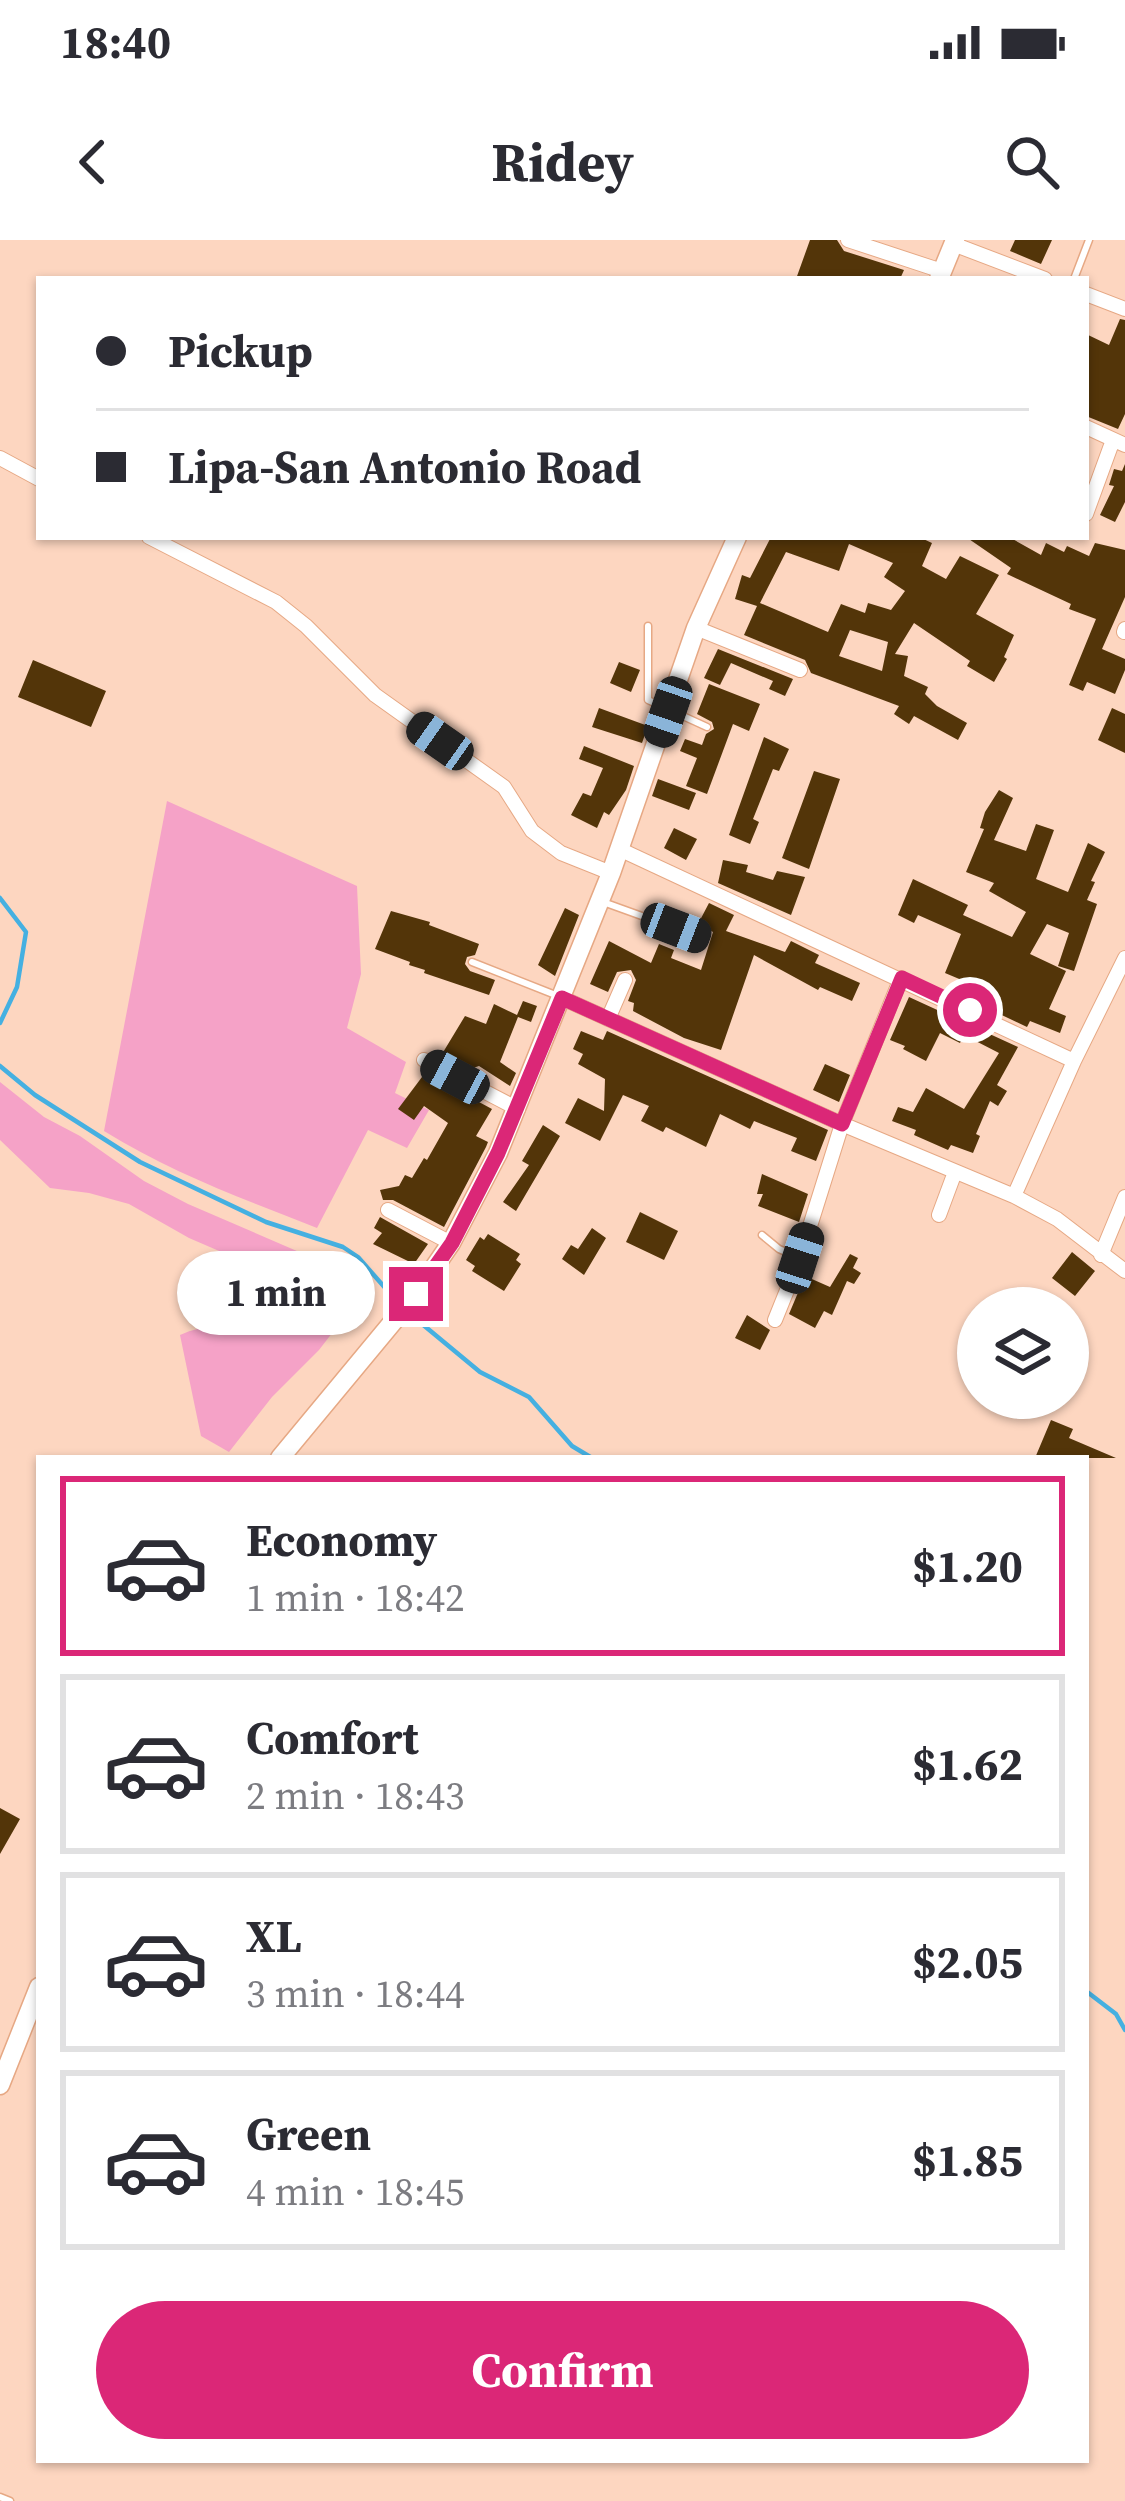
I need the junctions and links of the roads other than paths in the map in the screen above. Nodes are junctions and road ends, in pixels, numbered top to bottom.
1 (848, 240) edge
2 (1089, 240) edge
3 (954, 242) edge
4 (940, 275) edge
5 (1038, 276) edge
6 (1075, 276) edge
7 (1089, 295) edge
8 (1125, 309) edge
9 (1089, 428) edge
10 (1120, 440) edge
11 (0, 458) edge
12 (36, 477) edge
13 (1089, 507) edge
14 (155, 540) edge
15 (736, 540) edge
16 (648, 626) dead end
17 (696, 628) junction
18 (800, 670) dead end
19 (668, 712) junction
20 (707, 727) dead end
21 (619, 849) junction
22 (611, 873) junction
23 (600, 901) junction
24 (700, 937) dead end
25 (1125, 958) edge
26 (472, 962) dead end
27 (902, 978) junction
28 (625, 980) dead end
29 (562, 998) junction
30 (608, 1019) junction
31 (424, 1060) dead end
32 (1074, 1061) junction
33 (518, 1109) junction
34 (842, 1124) junction
35 (955, 1172) junction
36 (1015, 1196) junction
37 (1125, 1197) edge
38 (388, 1210) dead end
39 (939, 1215) dead end
40 (762, 1235) dead end
41 (452, 1243) junction
42 (1101, 1255) junction
43 (800, 1258) junction
44 (1125, 1271) edge
45 (775, 1320) dead end
46 (283, 1455) edge
47 (36, 1995) edge
48 (0, 2085) edge
49 (0, 2497) edge
50 (10, 2501) edge

1 - 4 street
2 - 6 lane
3 - 4 main road
3 - 5 street
7 - 8 street
9 - 10 street
10 - 13 street
11 - 12 street
14 - 22 street
15 - 17 main road
16 - 19 lane
17 - 18 street
17 - 19 main road
19 - 20 lane
19 - 21 main road
21 - 22 main road
21 - 27 street
22 - 23 main road
23 - 24 lane
23 - 29 main road
25 - 32 street
26 - 29 lane
27 - 32 street
27 - 34 street
28 - 30 street
29 - 30 street
29 - 33 main road
30 - 34 street
31 - 33 street
32 - 36 street
33 - 41 main road
34 - 35 street
34 - 43 street
35 - 36 street
35 - 39 street
36 - 42 street
37 - 42 street
38 - 41 street
40 - 43 lane
41 - 46 main road
42 - 44 street
43 - 45 street
47 - 48 main road
49 - 50 lane

